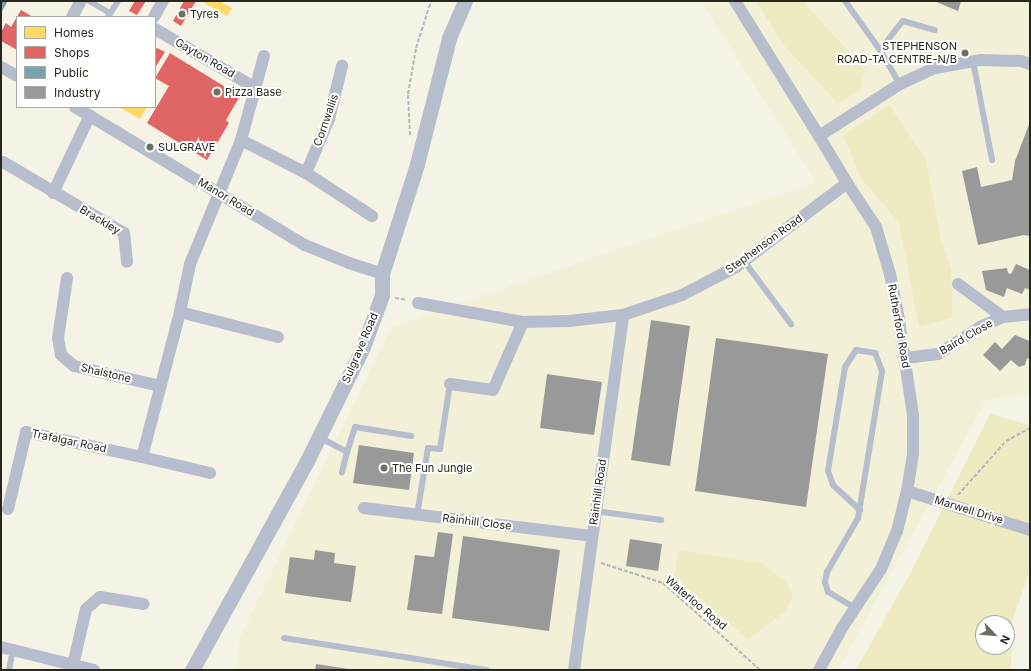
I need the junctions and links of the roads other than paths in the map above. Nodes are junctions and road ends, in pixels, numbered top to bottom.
1 (81, 1) edge
2 (89, 1) edge
3 (118, 1) edge
4 (164, 1) edge
5 (465, 1) edge
6 (735, 1) edge
7 (845, 1) edge
8 (109, 15) edge
9 (73, 16) edge
10 (155, 16) edge
11 (156, 30) edge
12 (934, 30) dead end
13 (880, 50) junction
14 (264, 56) dead end
15 (973, 61) junction
16 (1030, 64) edge
17 (342, 66) dead end
18 (1, 67) edge
19 (16, 75) edge
20 (900, 84) junction
21 (254, 87) junction
22 (78, 108) edge
23 (90, 115) junction
24 (819, 136) junction
25 (241, 140) junction
26 (992, 160) dead end
27 (2, 162) dead end
28 (306, 173) junction
29 (847, 183) junction
30 (219, 192) junction
31 (53, 193) junction
32 (372, 216) dead end
33 (744, 261) junction
34 (127, 262) dead end
35 (382, 274) junction
36 (67, 278) dead end
37 (958, 284) dead end
38 (418, 303) road end
39 (180, 312) junction
40 (1030, 314) edge
41 (623, 315) junction
42 (1003, 317) junction
43 (523, 322) junction
44 (791, 324) dead end
45 (278, 337) dead end
46 (905, 358) junction
47 (450, 384) joint
48 (160, 386) junction
49 (411, 436) dead end
50 (319, 438) junction
51 (347, 452) junction
52 (142, 457) junction
53 (342, 472) dead end
54 (210, 473) dead end
55 (907, 491) junction
56 (364, 508) dead end
57 (8, 509) dead end
58 (595, 510) junction
59 (860, 510) junction
60 (417, 515) junction
61 (662, 520) dead end
62 (1030, 530) edge
63 (591, 536) junction
64 (143, 604) dead end
65 (855, 608) junction
66 (284, 638) dead end
67 (1, 647) edge
68 (13, 650) junction
69 (73, 665) junction
70 (9, 670) edge
71 (94, 670) edge
72 (192, 670) edge
73 (487, 670) edge
74 (574, 670) edge
75 (819, 670) edge

1 - 9 street
2 - 8 lane
3 - 8 lane
4 - 10 street
5 - 35 street, Sulgrave Road
6 - 24 street, Rutherford Road
7 - 13 lane
11 - 21 street, Gayton Road
12 - 13 lane
13 - 20 lane
14 - 21 street
15 - 16 street
15 - 20 street
15 - 26 lane
17 - 28 street, Cornwallis
18 - 19 street
20 - 24 street
21 - 25 street
22 - 23 street, Manor Road
23 - 30 street, Manor Road
23 - 31 street
24 - 29 street, Rutherford Road
25 - 28 street
25 - 30 street
27 - 31 street, Brackley
28 - 32 street
29 - 33 street, Stephenson Road
29 - 46 street, Rutherford Road
30 - 35 street, Manor Road
30 - 39 street
31 - 34 street, Brackley
33 - 41 street, Stephenson Road
33 - 44 lane
35 - 50 street, Sulgrave Road
36 - 48 street, Shalstone
37 - 42 street, Baird Close
38 - 43 street, Stephenson Road
39 - 45 street
39 - 48 street
40 - 42 street, Baird Close
41 - 43 street, Stephenson Road
41 - 58 street, Rainhill Road
42 - 46 street, Baird Close
43 - 47 street
46 - 55 street, Rutherford Road
47 - 60 lane
48 - 52 street
49 - 51 lane
50 - 51 lane
50 - 72 street, Sulgrave Road
51 - 53 lane
52 - 54 street, Trafalgar Road
52 - 57 street, Trafalgar Road
55 - 62 street, Marwell Drive
55 - 65 street, Rutherford Road
56 - 60 street, Rainhill Close
58 - 61 lane
58 - 63 street, Rainhill Road
59 - 59 lane
59 - 65 lane
60 - 63 street, Rainhill Close
63 - 74 street, Rainhill Road
64 - 69 street
65 - 75 street, Rutherford Road
66 - 73 lane
67 - 68 street
68 - 69 street
68 - 70 lane
69 - 71 street

